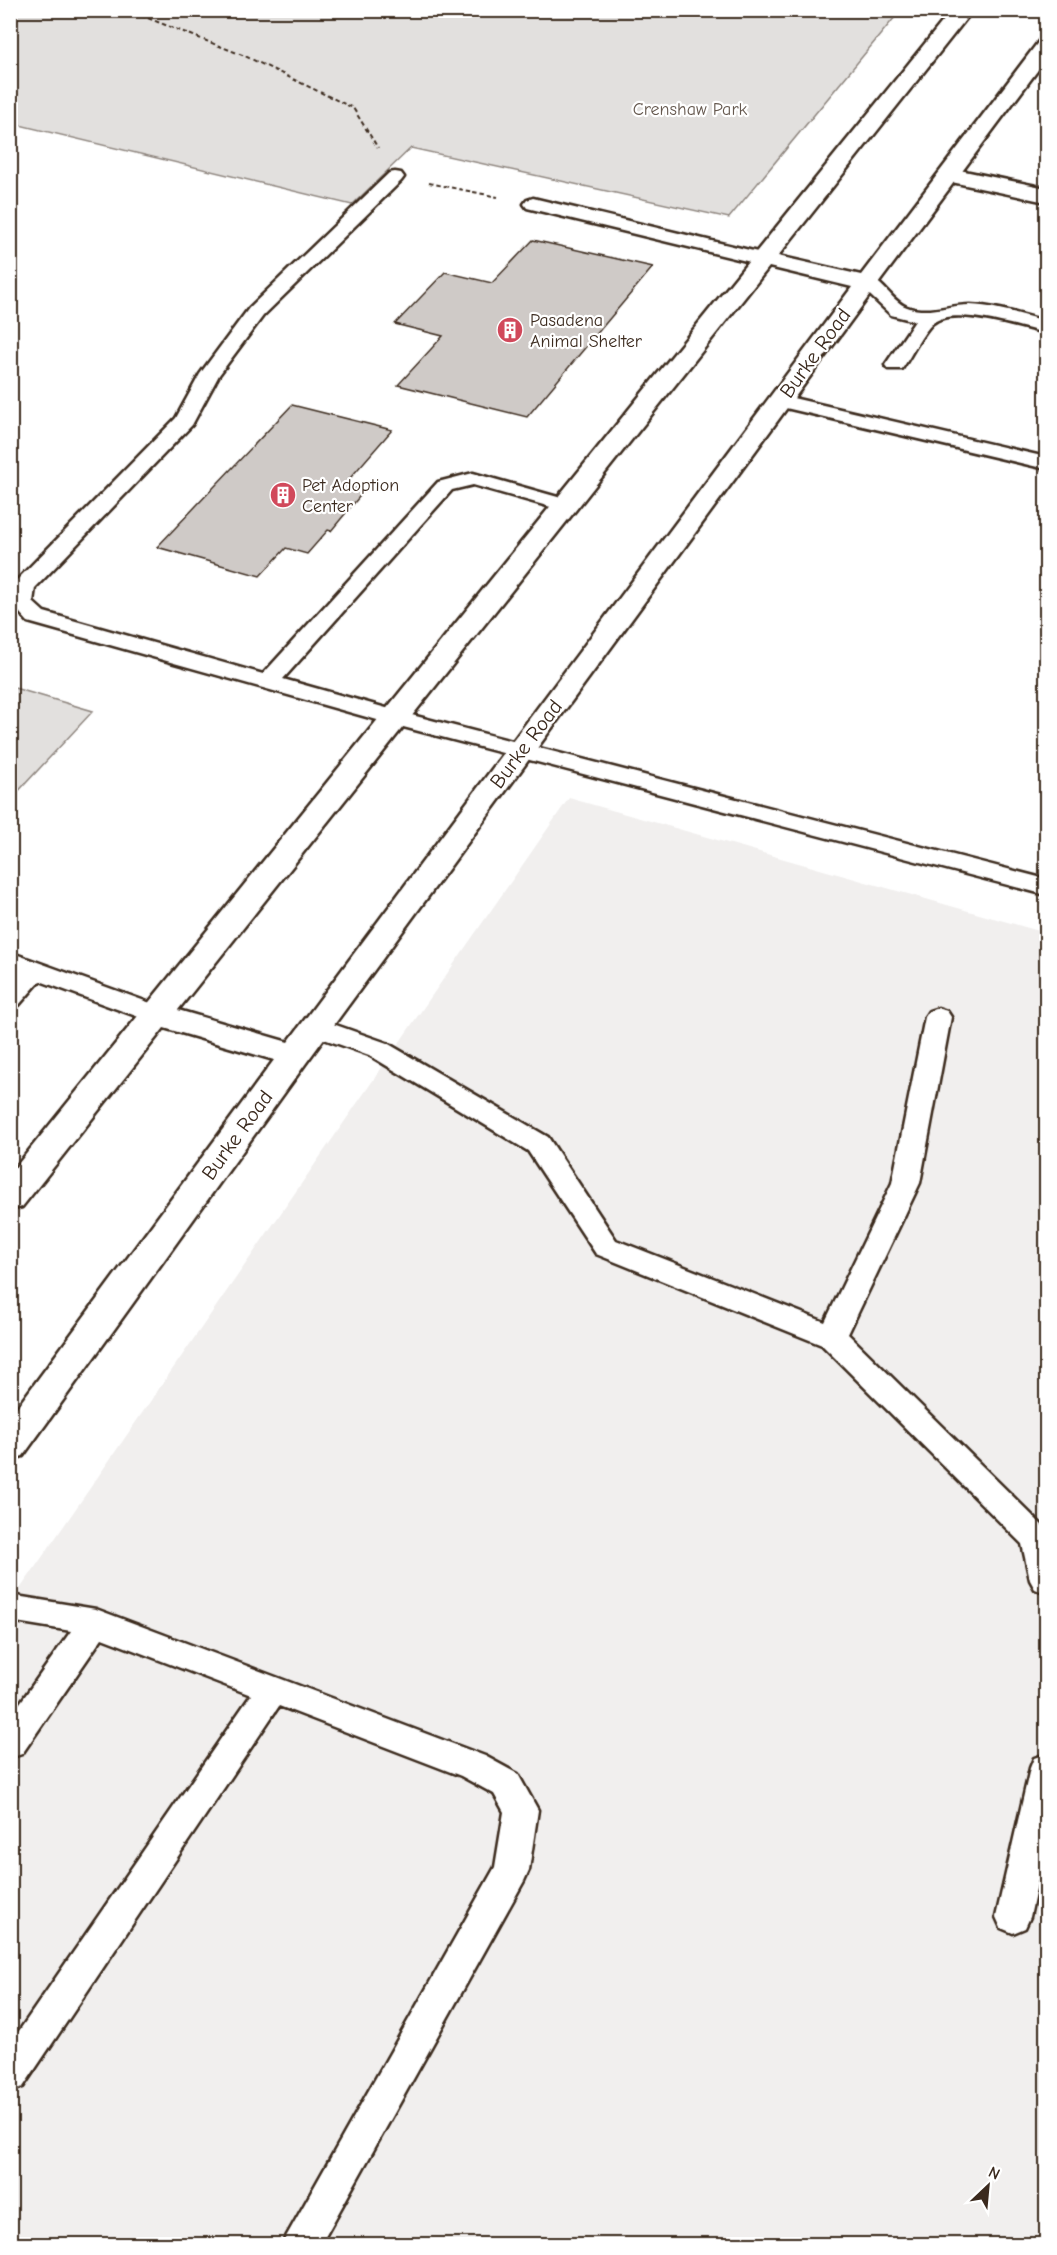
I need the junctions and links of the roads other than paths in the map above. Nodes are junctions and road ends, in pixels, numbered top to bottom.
1 (963, 10) edge
2 (1047, 45) edge
3 (950, 175) junction
4 (395, 177) road end
5 (1047, 195) edge
6 (533, 204) road end
7 (763, 259) junction
8 (867, 282) junction
9 (927, 318) junction
10 (1047, 327) edge
11 (896, 365) dead end
12 (780, 400) junction
13 (1047, 463) edge
14 (565, 506) junction
15 (268, 682) junction
16 (396, 718) junction
17 (521, 750) junction
18 (1047, 887) edge
19 (10, 960) edge
20 (34, 971) junction
21 (10, 999) edge
22 (158, 1015) junction
23 (938, 1017) dead end
24 (316, 1027) junction
25 (295, 1055) junction
26 (10, 1198) edge
27 (832, 1337) junction
28 (10, 1446) edge
29 (1047, 1580) edge
30 (10, 1608) edge
31 (96, 1622) junction
32 (273, 1689) junction
33 (10, 1744) edge
34 (1047, 1768) edge
35 (1013, 1917) dead end
36 (10, 2075) edge
37 (301, 2244) edge

1 - 7 main road
2 - 3 main road, Burke Road
3 - 5 main road
3 - 8 main road, Burke Road
4 - 15 lane
6 - 7 lane
7 - 8 main road
7 - 14 main road
8 - 9 lane
8 - 12 main road, Burke Road
9 - 10 lane
9 - 11 lane
12 - 13 lane
12 - 17 main road, Burke Road
14 - 15 lane
14 - 16 main road
15 - 16 lane
16 - 17 lane
16 - 22 main road
17 - 18 lane
17 - 24 main road, Burke Road
19 - 20 lane
20 - 21 lane
20 - 22 lane
22 - 25 main road
22 - 26 main road
23 - 27 lane
24 - 25 main road, Burke Road
24 - 27 lane
25 - 28 main road, Burke Road
27 - 29 lane
30 - 31 lane
31 - 32 lane
31 - 33 lane
32 - 36 lane
32 - 37 lane
34 - 35 lane

